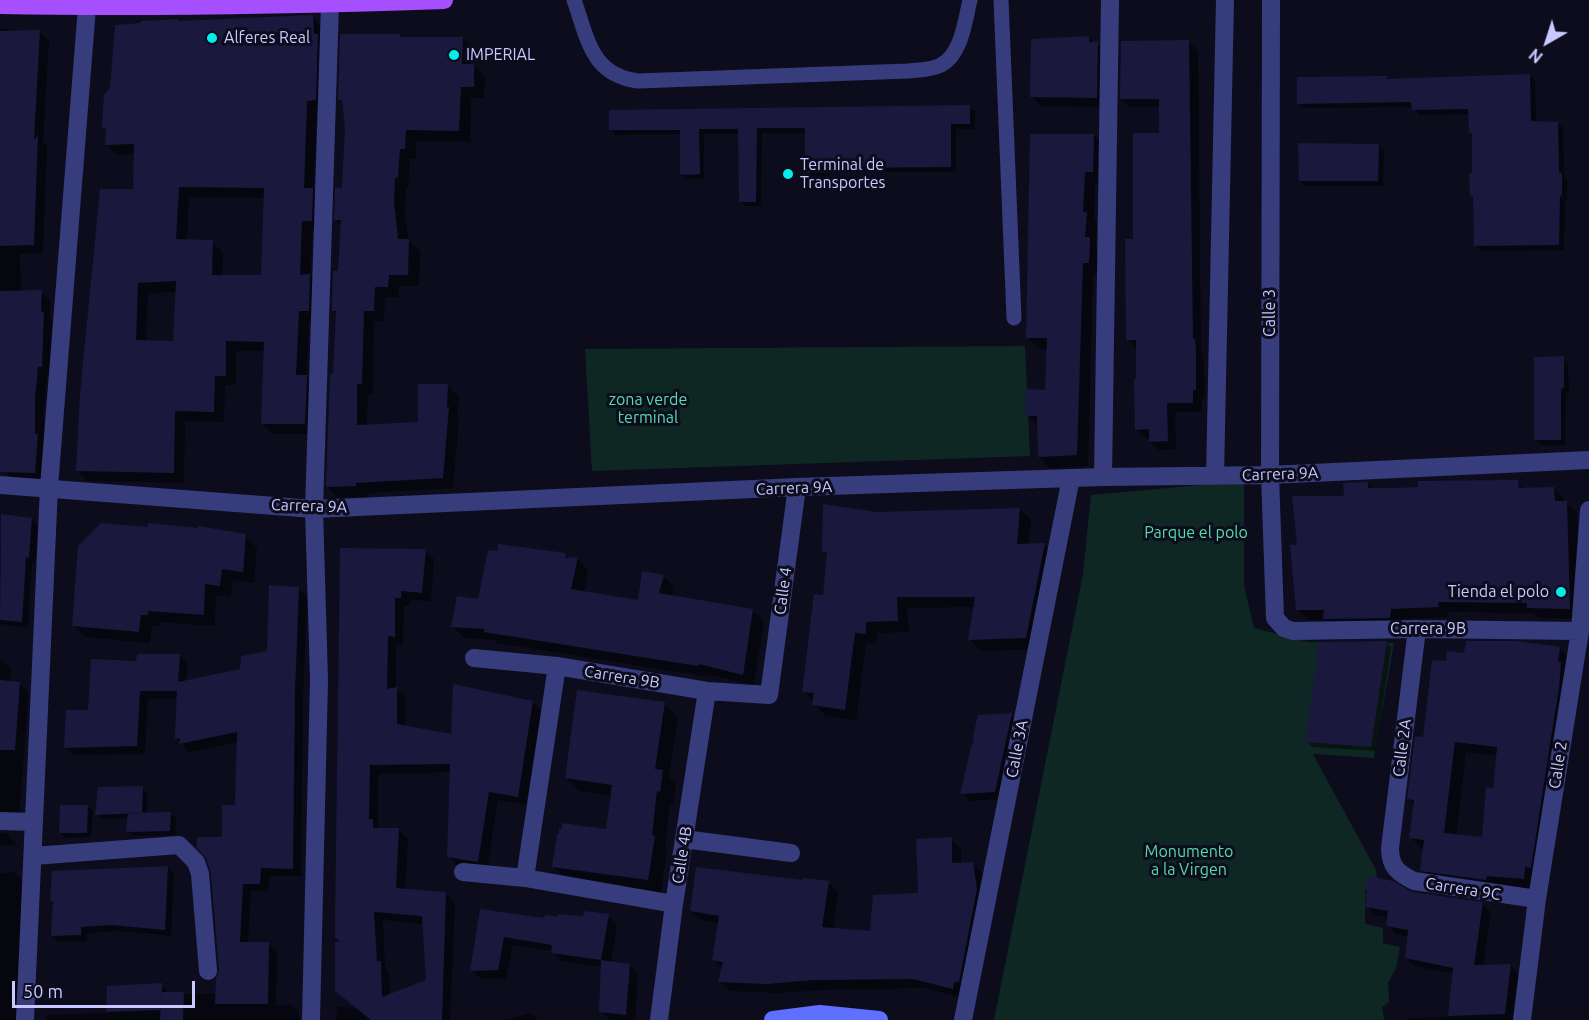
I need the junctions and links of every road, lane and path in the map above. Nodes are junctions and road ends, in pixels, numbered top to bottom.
1 (444, 0) edge
2 (574, 0) edge
3 (970, 0) edge
4 (1001, 0) edge
5 (1110, 0) edge
6 (1225, 0) edge
7 (1271, 0) edge
8 (0, 4) edge
9 (330, 4) junction
10 (87, 7) junction
11 (1014, 318) dead end
12 (1589, 460) edge
13 (1270, 475) junction
14 (1215, 476) junction
15 (1103, 477) junction
16 (1071, 478) junction
17 (0, 485) edge
18 (49, 487) junction
19 (797, 488) junction
20 (314, 509) junction
21 (1589, 510) edge
22 (1279, 625) joint
23 (1417, 629) junction
24 (1580, 631) junction
25 (474, 658) dead end
26 (557, 666) junction
27 (707, 691) junction
28 (769, 695) joint
29 (0, 821) edge
30 (33, 822) junction
31 (684, 840) junction
32 (791, 853) dead end
33 (33, 856) junction
34 (1393, 867) joint
35 (463, 872) dead end
36 (525, 878) junction
37 (1537, 899) junction
38 (674, 904) junction
39 (208, 971) dead end
40 (25, 1020) edge
41 (311, 1020) edge
42 (659, 1020) edge
43 (773, 1020) edge
44 (879, 1020) edge
45 (963, 1020) edge
46 (1522, 1020) edge

1 - 9 main road
2 - 3 lane
4 - 11 lane
5 - 15 street
6 - 14 street
7 - 13 street, Calle 3
8 - 10 main road
9 - 10 main road
9 - 20 street
10 - 18 street
12 - 13 street, Carrera 9A
13 - 14 street, Carrera 9A
13 - 22 street, Calle 3
14 - 15 street, Carrera 9A
15 - 16 street, Carrera 9A
16 - 19 street, Carrera 9A
16 - 45 street, Calle 3A
17 - 18 street, Carrera 9A
18 - 20 street, Carrera 9A
18 - 30 street
19 - 20 street, Carrera 9A
19 - 28 street, Calle 4
20 - 41 street
21 - 24 street, Calle 2
22 - 23 street, Carrera 9B
23 - 24 street, Carrera 9B
23 - 34 street, Calle 2A
24 - 37 street, Calle 2
25 - 26 street, Carrera 9B
26 - 27 street, Carrera 9B
26 - 36 street
27 - 28 street, Carrera 9B
27 - 31 street, Calle 4B
29 - 30 street
30 - 33 street
31 - 32 street
31 - 38 street, Calle 4B
33 - 39 street
33 - 40 street
34 - 37 street, Carrera 9C
35 - 36 street
36 - 38 street
37 - 46 street, Calle 2
38 - 42 street, Calle 4B
43 - 44 main road

